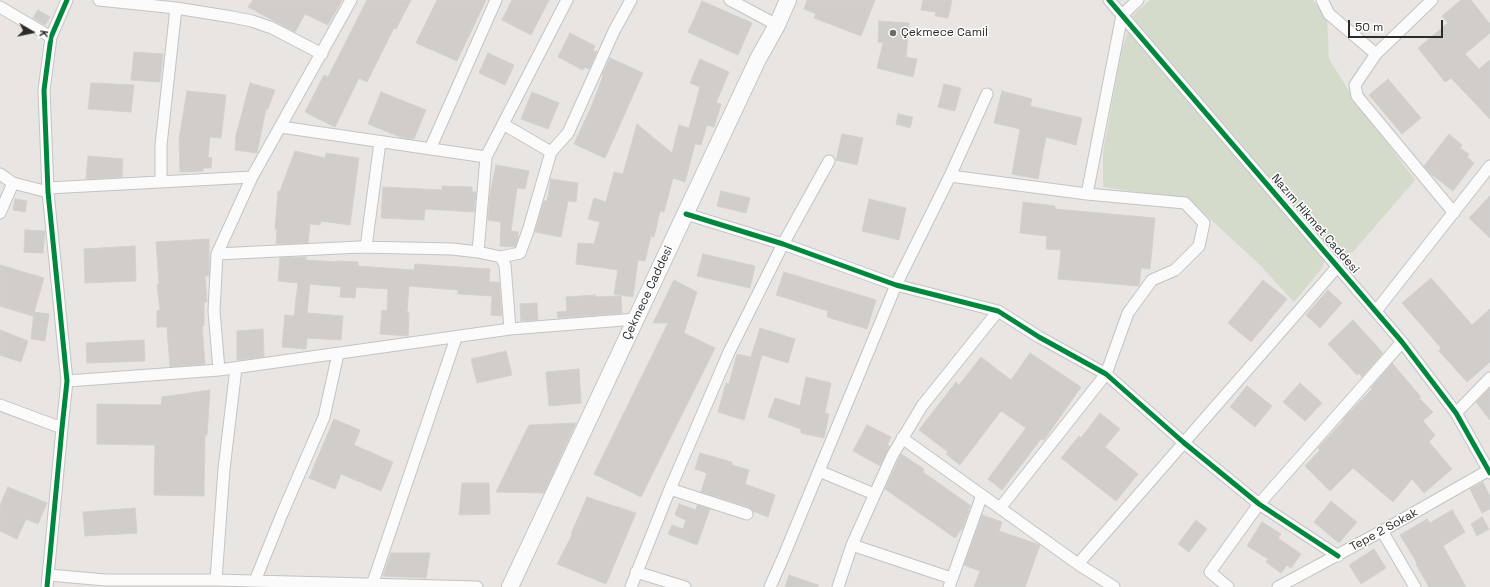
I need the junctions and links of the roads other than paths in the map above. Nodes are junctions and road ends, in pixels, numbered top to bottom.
1 (67, 0) edge
2 (99, 0) edge
3 (351, 0) edge
4 (496, 0) edge
5 (567, 0) edge
6 (630, 0) edge
7 (730, 0) edge
8 (788, 0) edge
9 (1109, 0) edge
10 (1138, 0) edge
11 (1322, 0) edge
12 (1432, 0) edge
13 (0, 7) edge
14 (176, 8) junction
15 (1122, 15) junction
16 (777, 25) junction
17 (51, 37) junction
18 (322, 54) junction
19 (1376, 54) junction
20 (987, 94) dead end
21 (503, 124) junction
22 (281, 127) junction
23 (380, 142) junction
24 (430, 149) junction
25 (551, 152) junction
26 (486, 157) junction
27 (828, 161) dead end
28 (1490, 166) edge
29 (0, 174) edge
30 (950, 176) junction
31 (252, 177) junction
32 (161, 182) junction
33 (13, 183) junction
34 (48, 190) junction
35 (1087, 194) junction
36 (0, 213) edge
37 (1454, 213) junction
38 (686, 214) junction
39 (783, 244) junction
40 (366, 247) junction
41 (478, 252) junction
42 (217, 254) junction
43 (501, 257) junction
44 (1338, 266) junction
45 (896, 285) junction
46 (998, 311) junction
47 (1376, 311) junction
48 (636, 319) junction
49 (510, 329) junction
50 (456, 338) junction
51 (1402, 342) junction
52 (338, 354) junction
53 (236, 368) junction
54 (219, 370) junction
55 (1106, 374) junction
56 (1490, 378) edge
57 (67, 382) junction
58 (0, 405) edge
59 (1456, 413) junction
60 (62, 428) junction
61 (902, 438) junction
62 (1183, 442) junction
63 (819, 471) junction
64 (1490, 471) edge
65 (670, 489) junction
66 (874, 494) junction
67 (982, 495) junction
68 (1259, 504) junction
69 (1000, 508) junction
70 (747, 514) dead end
71 (1382, 531) junction
72 (852, 544) junction
73 (1338, 556) junction
74 (1078, 564) junction
75 (636, 572) junction
76 (49, 575) junction
77 (216, 580) junction
78 (255, 581) junction
79 (950, 583) edge
80 (372, 585) junction
81 (47, 587) edge
82 (477, 587) edge
83 (510, 587) edge
84 (630, 587) edge
85 (686, 587) edge
86 (770, 587) edge
87 (838, 587) edge
88 (1114, 587) edge
89 (1228, 587) edge
90 (1278, 587) edge
91 (1415, 587) edge

1 - 17 street
2 - 14 street
3 - 18 street
4 - 24 street
5 - 21 street
6 - 25 street
7 - 16 street
8 - 16 main road, Çekmece Caddesi
9 - 15 street, Nazım Hikmet Caddesi
10 - 15 street
11 - 19 street
12 - 19 street
13 - 17 street
14 - 18 street
14 - 32 street
15 - 35 street
15 - 44 street, Nazım Hikmet Caddesi
16 - 38 main road, Çekmece Caddesi
17 - 34 street
18 - 22 street
19 - 37 street
20 - 30 street
21 - 25 street
21 - 26 street
22 - 23 street
22 - 31 street
23 - 24 street
23 - 40 street
24 - 26 street
25 - 43 street
26 - 41 street
27 - 39 street
28 - 37 street
29 - 33 street
30 - 35 street
30 - 45 street
31 - 32 street
31 - 42 street
32 - 34 street
33 - 34 street
33 - 36 street
34 - 57 street
35 - 55 street
37 - 47 street
38 - 39 street
38 - 48 main road, Çekmece Caddesi
39 - 45 street
39 - 65 street
40 - 41 street
40 - 42 street
41 - 43 street
42 - 54 street
43 - 49 street
44 - 47 street, Nazım Hikmet Caddesi
44 - 62 street
45 - 46 street
45 - 63 street
46 - 55 street
46 - 61 street
47 - 51 street, Nazım Hikmet Caddesi
48 - 49 street
48 - 83 main road, Çekmece Caddesi
49 - 50 street
50 - 52 street
50 - 80 street
51 - 59 street, Nazım Hikmet Caddesi
51 - 68 street
52 - 53 street
52 - 78 street
53 - 54 street
53 - 77 street
54 - 57 street
55 - 62 street
55 - 69 street
56 - 59 street
57 - 60 street
58 - 60 street
59 - 64 street, Nazım Hikmet Caddesi
60 - 76 street
61 - 66 street
61 - 67 street
62 - 68 street
62 - 74 street
63 - 66 street
63 - 86 street
64 - 71 street, Tepe 2 Sokak
65 - 70 street
65 - 75 street
66 - 72 street
67 - 69 street
67 - 79 street
68 - 73 street
68 - 89 street
69 - 74 street
71 - 73 street, Tepe 2 Sokak
71 - 91 street
72 - 79 street
72 - 87 street
73 - 90 street, Tepe 2 Sokak
74 - 88 street
75 - 84 street
75 - 85 street
76 - 77 street
76 - 81 street
77 - 78 street
78 - 80 street
80 - 82 street

